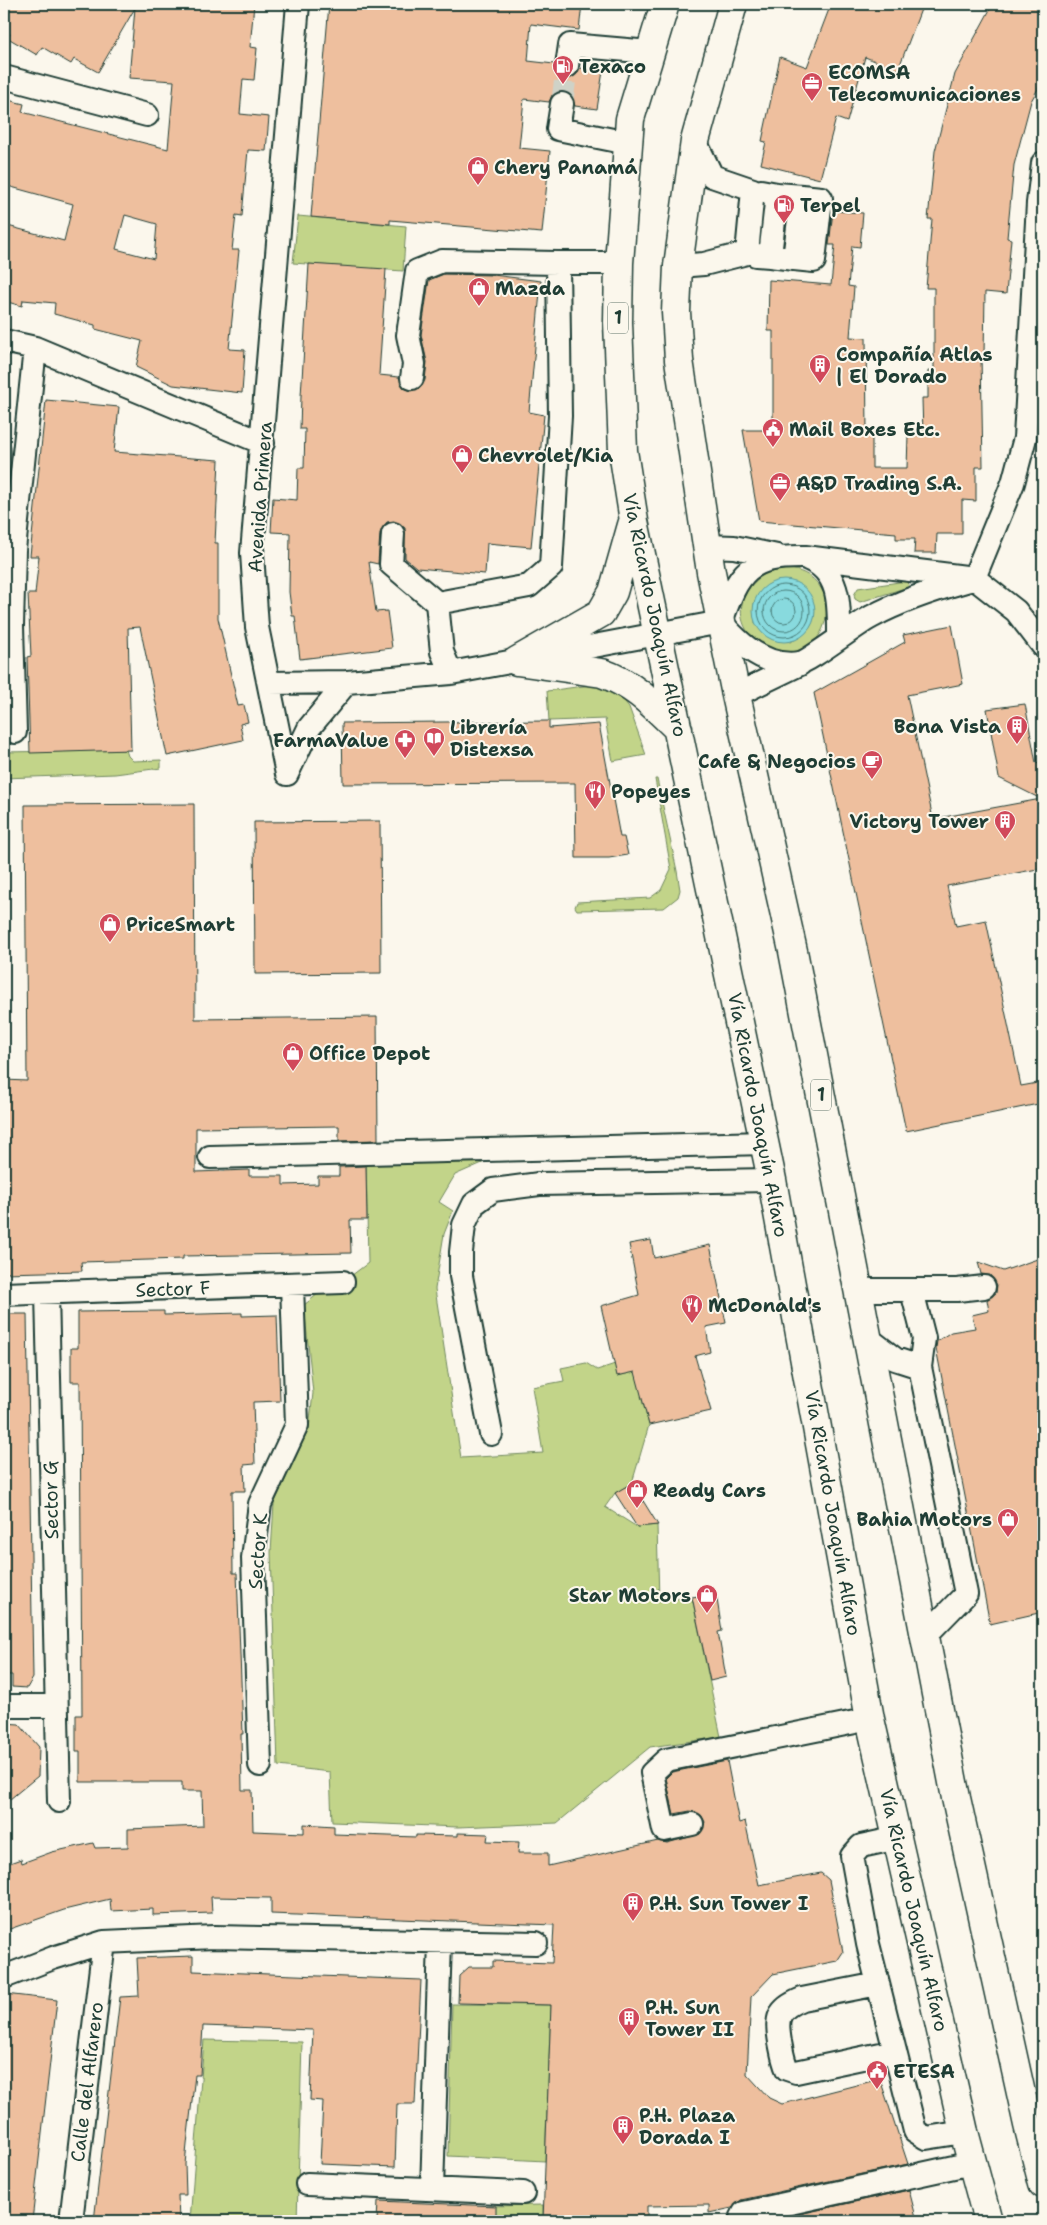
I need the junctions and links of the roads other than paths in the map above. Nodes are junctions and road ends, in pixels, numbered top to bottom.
1 (298, 4) edge
2 (665, 4) edge
3 (733, 4) edge
4 (650, 52) junction
5 (567, 66) tunnel mouth
6 (4, 77) edge
7 (562, 104) tunnel mouth
8 (147, 115) dead end
9 (695, 141) junction
10 (628, 143) junction
11 (1043, 163) edge
12 (754, 190) junction
13 (776, 194) junction
14 (748, 254) junction
15 (770, 256) junction
16 (558, 262) junction
17 (620, 263) junction
18 (678, 266) junction
19 (4, 341) edge
20 (35, 348) junction
21 (412, 378) dead end
22 (262, 443) junction
23 (634, 521) junction
24 (393, 534) dead end
25 (707, 546) junction
26 (781, 557) junction
27 (805, 557) junction
28 (974, 578) junction
29 (437, 604) junction
30 (721, 622) junction
31 (657, 635) junction
32 (839, 637) junction
33 (1043, 646) edge
34 (517, 661) junction
35 (800, 664) junction
36 (451, 673) junction
37 (347, 682) junction
38 (269, 683) junction
39 (736, 695) junction
40 (678, 729) junction
41 (15, 732) dead end
42 (765, 1143) junction
43 (210, 1157) dead end
44 (772, 1180) junction
45 (343, 1282) dead end
46 (292, 1285) junction
47 (984, 1287) dead end
48 (859, 1290) junction
49 (912, 1291) junction
50 (47, 1293) junction
51 (4, 1294) edge
52 (869, 1339) junction
53 (920, 1367) junction
54 (491, 1434) dead end
55 (926, 1636) junction
56 (4, 1706) edge
57 (56, 1706) junction
58 (870, 1719) junction
59 (260, 1765) dead end
60 (59, 1801) dead end
61 (692, 1824) dead end
62 (898, 1838) junction
63 (104, 1942) junction
64 (440, 1942) junction
65 (536, 1944) dead end
66 (4, 1977) edge
67 (878, 1984) junction
68 (895, 2051) junction
69 (964, 2132) junction
70 (972, 2163) junction
71 (307, 2184) dead end
72 (1043, 2184) edge
73 (432, 2189) junction
74 (523, 2193) dead end
75 (71, 2221) edge
76 (740, 2221) edge
77 (988, 2221) edge

1 - 22 street, Avenida Primera
2 - 4 main road, Vía Ricardo Joaquín Alfaro / 1
3 - 9 main road, 1
4 - 5 street
4 - 10 main road, Vía Ricardo Joaquín Alfaro / 1
6 - 8 street
7 - 10 street
9 - 12 street
9 - 18 main road, 1
10 - 17 main road, Vía Ricardo Joaquín Alfaro / 1
11 - 28 street
12 - 13 street
12 - 14 street
13 - 15 street
13 - 15 street
14 - 15 street
14 - 18 street
16 - 17 street
16 - 21 street
16 - 29 street
17 - 23 main road, Vía Ricardo Joaquín Alfaro / 1
18 - 25 main road, 1
19 - 20 street
20 - 22 street
20 - 41 street
22 - 38 street, Avenida Primera
23 - 31 main road, Vía Ricardo Joaquín Alfaro / 1
23 - 34 main road
24 - 29 street
25 - 26 street
25 - 30 main road, 1
26 - 27 street
26 - 30 street
27 - 28 street
27 - 32 street
28 - 32 street
28 - 33 street
29 - 36 street
30 - 31 street
30 - 35 street
30 - 39 main road, 1
31 - 34 street
31 - 40 main road, Vía Ricardo Joaquín Alfaro / 1
32 - 35 street
34 - 36 street
34 - 40 main road
35 - 39 street
36 - 37 street
37 - 38 street
37 - 38 street, Avenida Primera
39 - 48 main road, 1
40 - 42 main road, Vía Ricardo Joaquín Alfaro / 1
42 - 43 street
42 - 44 main road, Vía Ricardo Joaquín Alfaro / 1
44 - 54 street
44 - 58 main road, Vía Ricardo Joaquín Alfaro / 1
45 - 46 street, Sector F
46 - 50 street, Sector F
46 - 59 street, Sector K
47 - 49 street
48 - 49 street
48 - 52 main road, 1
49 - 53 street
50 - 51 street, Sector F
50 - 57 street, Sector G
52 - 53 street
52 - 55 main road, 1
53 - 55 street
55 - 72 main road, 1
56 - 57 street
57 - 60 street, Sector G
58 - 61 street
58 - 62 main road, Vía Ricardo Joaquín Alfaro / 1
62 - 67 street
62 - 69 main road, Vía Ricardo Joaquín Alfaro / 1
63 - 64 street
63 - 66 street
63 - 75 street, Calle del Alfarero
64 - 65 street
64 - 73 street
67 - 68 street
67 - 68 street
68 - 69 street
69 - 70 main road, Vía Ricardo Joaquín Alfaro / 1
70 - 76 street
70 - 77 main road, Vía Ricardo Joaquín Alfaro / 1
71 - 73 street
73 - 74 street

